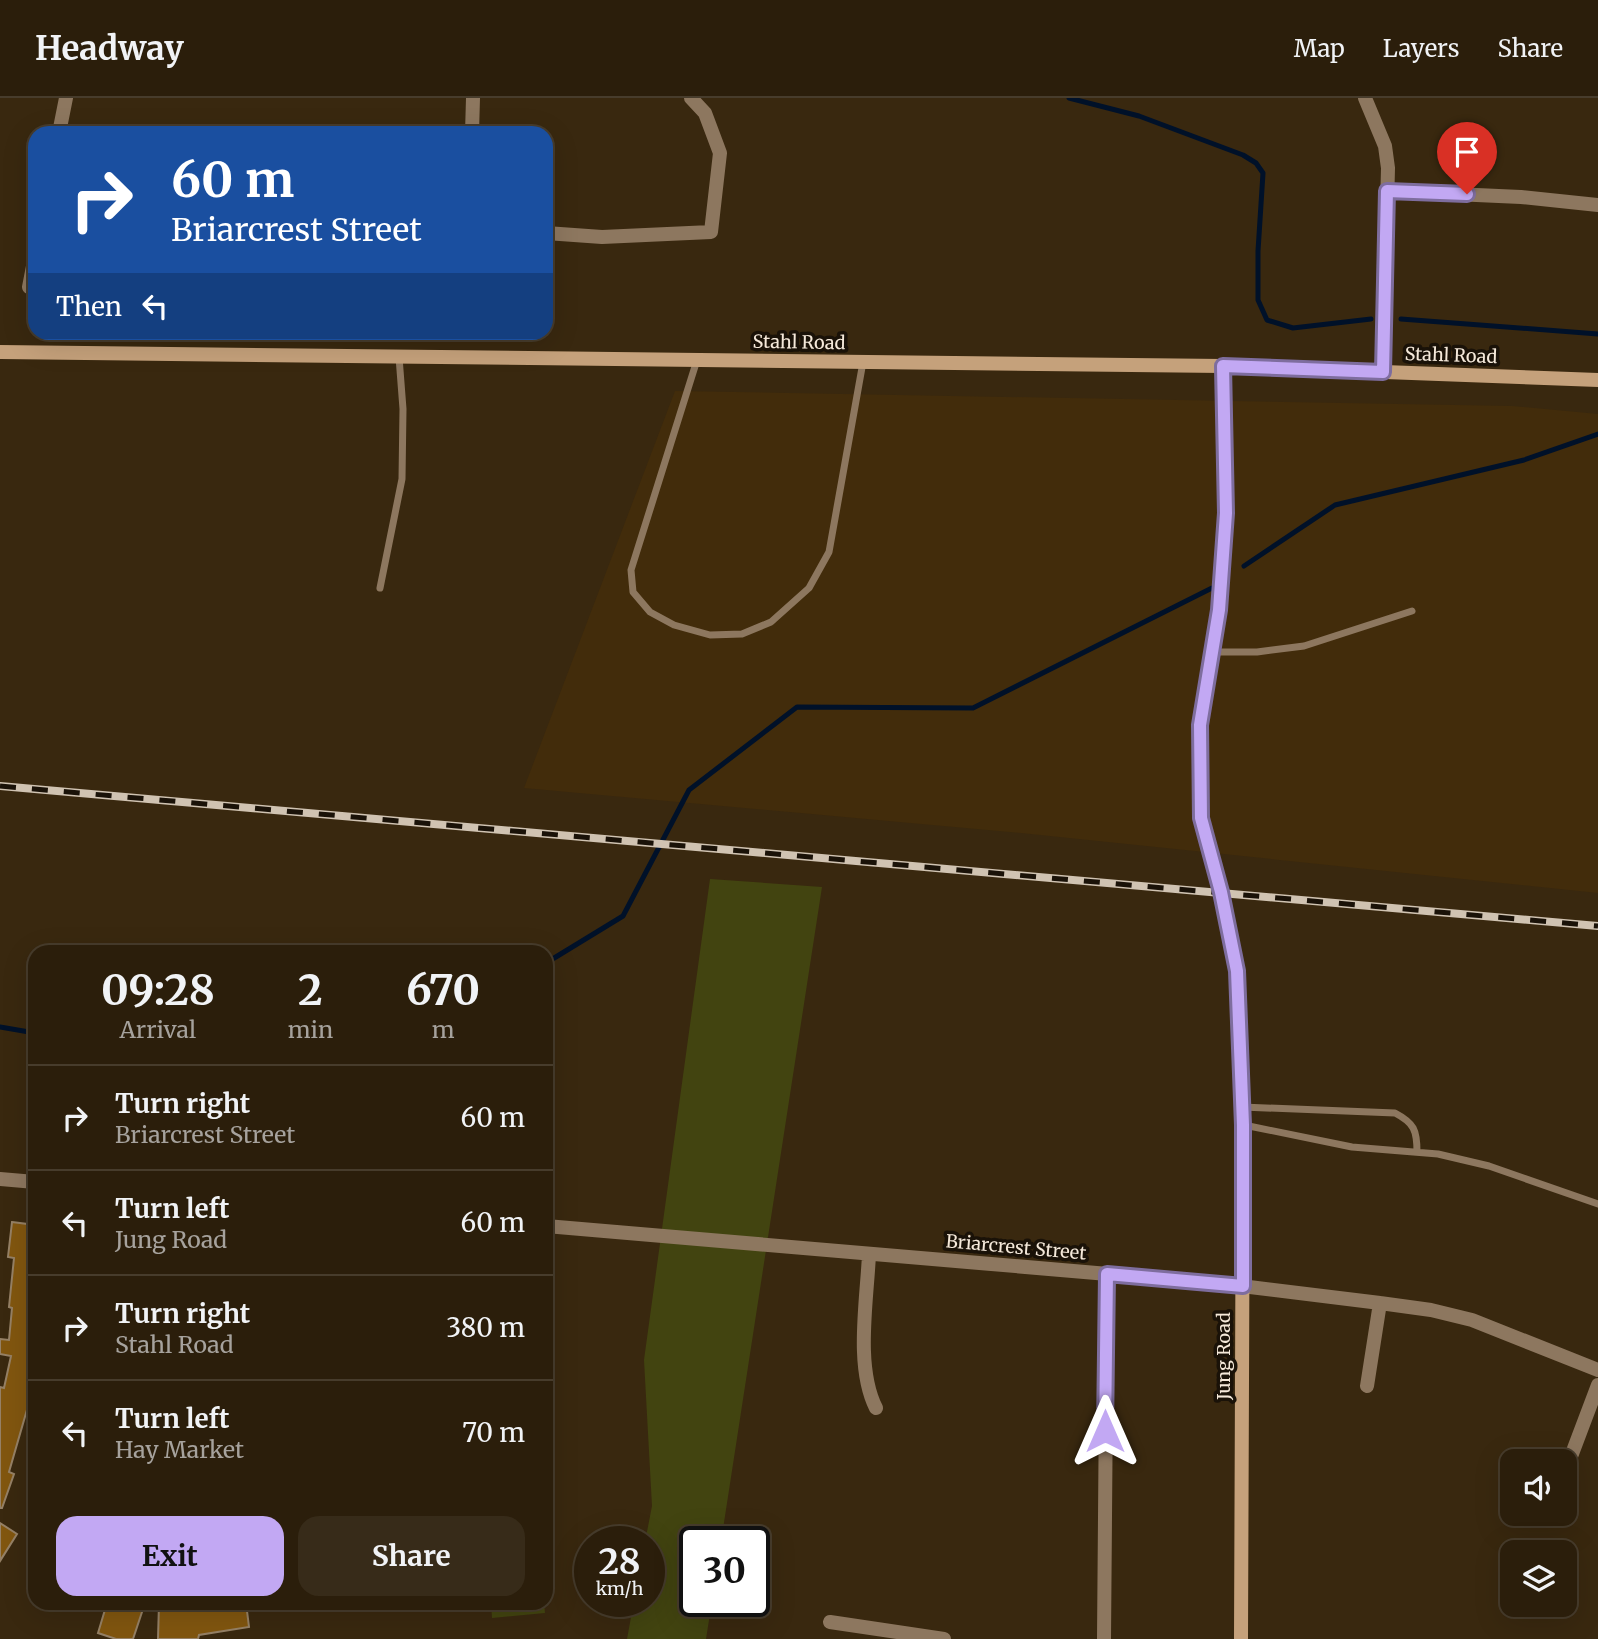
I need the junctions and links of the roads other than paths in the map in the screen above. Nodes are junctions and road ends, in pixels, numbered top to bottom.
1 (66, 98) edge
2 (473, 98) edge
3 (691, 98) edge
4 (1365, 98) edge
5 (60, 126) edge
6 (472, 126) edge
7 (1387, 191) junction
8 (1598, 205) edge
9 (553, 234) edge
10 (0, 352) edge
11 (399, 356) junction
12 (698, 360) junction
13 (863, 362) junction
14 (1223, 366) junction
15 (1383, 372) junction
16 (1598, 380) edge
17 (380, 588) dead end
18 (1412, 611) dead end
19 (1213, 652) junction
20 (1242, 1107) junction
21 (1243, 1125) junction
22 (1417, 1152) junction
23 (0, 1179) edge
24 (28, 1181) edge
25 (1598, 1204) edge
26 (553, 1227) edge
27 (869, 1254) junction
28 (1107, 1274) junction
29 (1243, 1286) junction
30 (1380, 1303) junction
31 (1598, 1370) edge
32 (1598, 1385) edge
33 (1367, 1386) dead end
34 (876, 1408) dead end
35 (1574, 1449) edge
36 (830, 1622) dead end
37 (944, 1639) edge
38 (1104, 1639) edge
39 (1241, 1639) edge

1 - 5 street
2 - 6 street
3 - 9 street
4 - 7 street
7 - 8 street
7 - 15 street
10 - 11 street, Stahl Road
11 - 12 street, Stahl Road
11 - 17 lane
12 - 13 street, Stahl Road
12 - 13 lane
13 - 14 street, Stahl Road
14 - 15 street, Stahl Road
14 - 19 street, Jung Road
15 - 16 street, Stahl Road
18 - 19 lane
19 - 20 street, Jung Road
20 - 21 street, Jung Road
20 - 22 lane
21 - 22 lane
21 - 29 street, Jung Road
22 - 25 lane
23 - 24 street
26 - 27 street, Briarcrest Street
27 - 28 street, Briarcrest Street
27 - 34 street
28 - 29 street, Briarcrest Street
28 - 38 street
29 - 30 street, Briarcrest Street
29 - 39 street, Jung Road
30 - 31 street, Briarcrest Street
30 - 33 street
32 - 35 street
36 - 37 street

